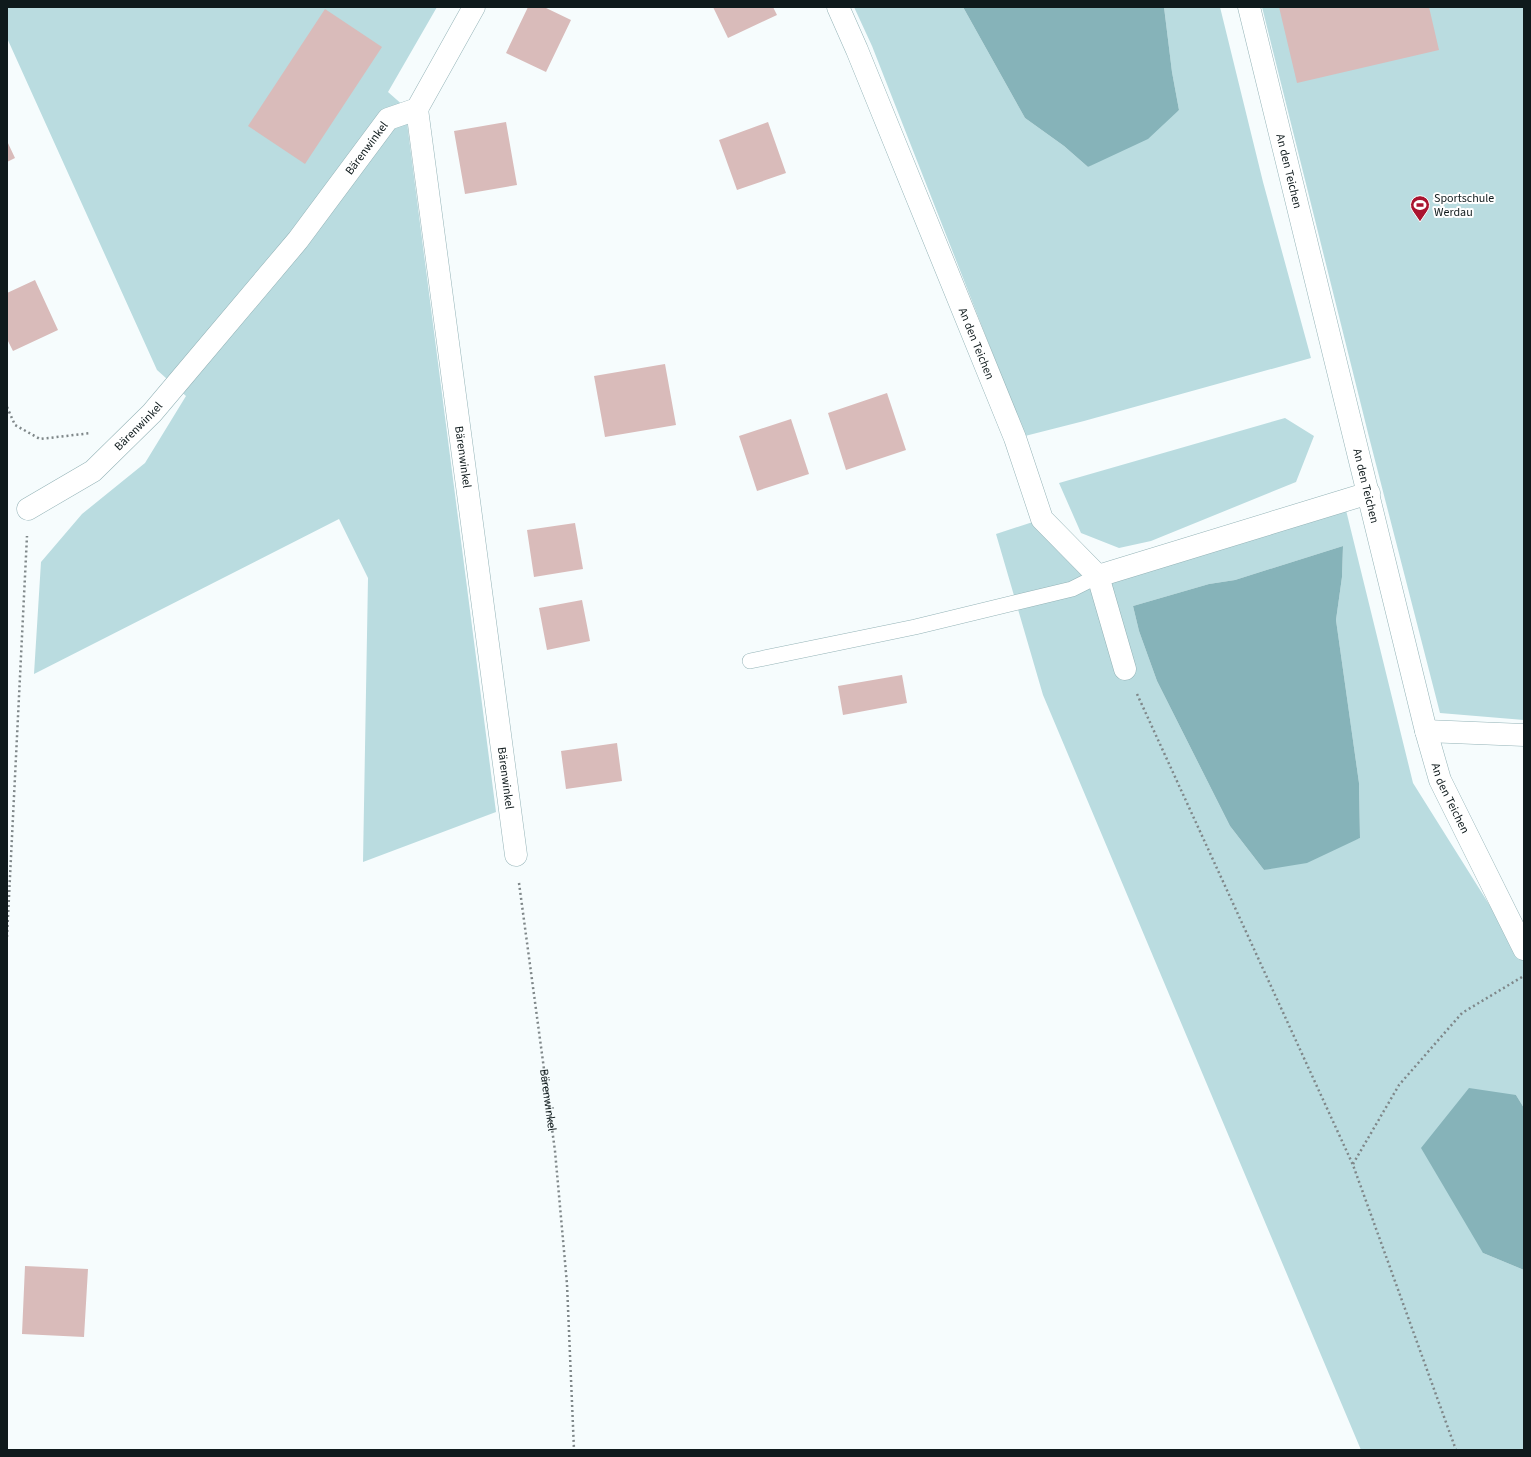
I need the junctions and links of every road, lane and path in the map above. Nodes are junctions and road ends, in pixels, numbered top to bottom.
1 (474, 7) edge
2 (838, 7) edge
3 (1249, 7) edge
4 (417, 109) junction
5 (7, 407) edge
6 (92, 433) dead end
7 (1368, 493) junction
8 (28, 509) joint
9 (1098, 576) junction
10 (750, 661) dead end
11 (1126, 669) joint
12 (1426, 731) junction
13 (1524, 735) edge
14 (516, 855) joint
15 (7, 937) edge
16 (1524, 949) edge
17 (1524, 976) edge
18 (1353, 1165) junction
19 (574, 1450) edge
20 (1456, 1450) edge

1 - 4 street
2 - 9 street, An den Teichen
3 - 7 street, An den Teichen
4 - 8 street, Bärenwinkel
4 - 14 street, Bärenwinkel
5 - 6 path
7 - 9 street
7 - 12 street, An den Teichen
8 - 15 path
9 - 10 lane
9 - 11 street, An den Teichen
11 - 18 path
12 - 13 street
12 - 16 street, An den Teichen
14 - 19 path, Bärenwinkel
17 - 18 path
18 - 20 path

